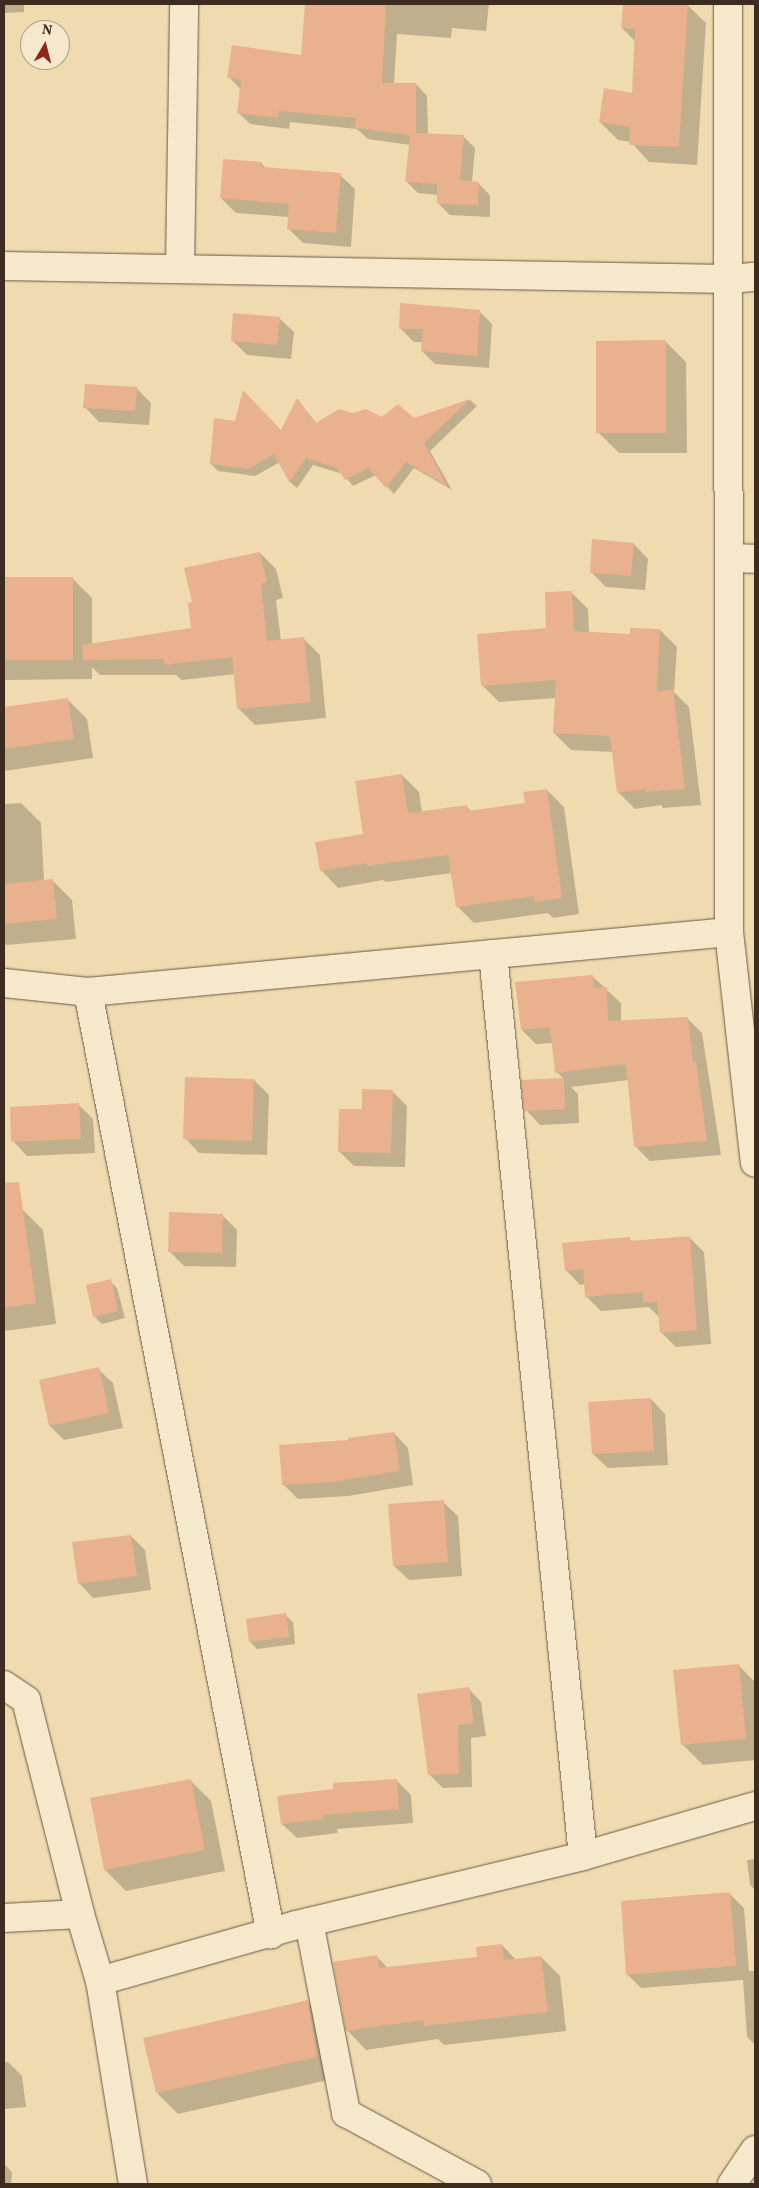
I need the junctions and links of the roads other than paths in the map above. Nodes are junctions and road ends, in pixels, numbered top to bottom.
1 (184, 4) edge
2 (728, 4) edge
3 (4, 266) edge
4 (180, 268) junction
5 (742, 278) edge
6 (742, 558) edge
7 (729, 932) junction
8 (493, 954) junction
9 (4, 983) edge
10 (88, 992) junction
11 (755, 1163) edge
12 (4, 1685) edge
13 (755, 1806) edge
14 (583, 1856) junction
15 (80, 1914) junction
16 (4, 1918) edge
17 (309, 1922) junction
18 (271, 1934) junction
19 (100, 1981) junction
20 (755, 2150) edge
21 (133, 2184) edge
22 (477, 2184) edge
23 (732, 2184) edge

1 - 4 street
2 - 5 street
3 - 4 street
4 - 5 street
5 - 6 street
6 - 7 street
7 - 8 street
7 - 11 street
8 - 10 street
8 - 14 street
9 - 10 street
10 - 18 street
12 - 15 street
13 - 14 street
14 - 17 street
15 - 16 street
15 - 19 street
17 - 18 street
17 - 22 street
18 - 19 street
19 - 21 street
20 - 23 street

